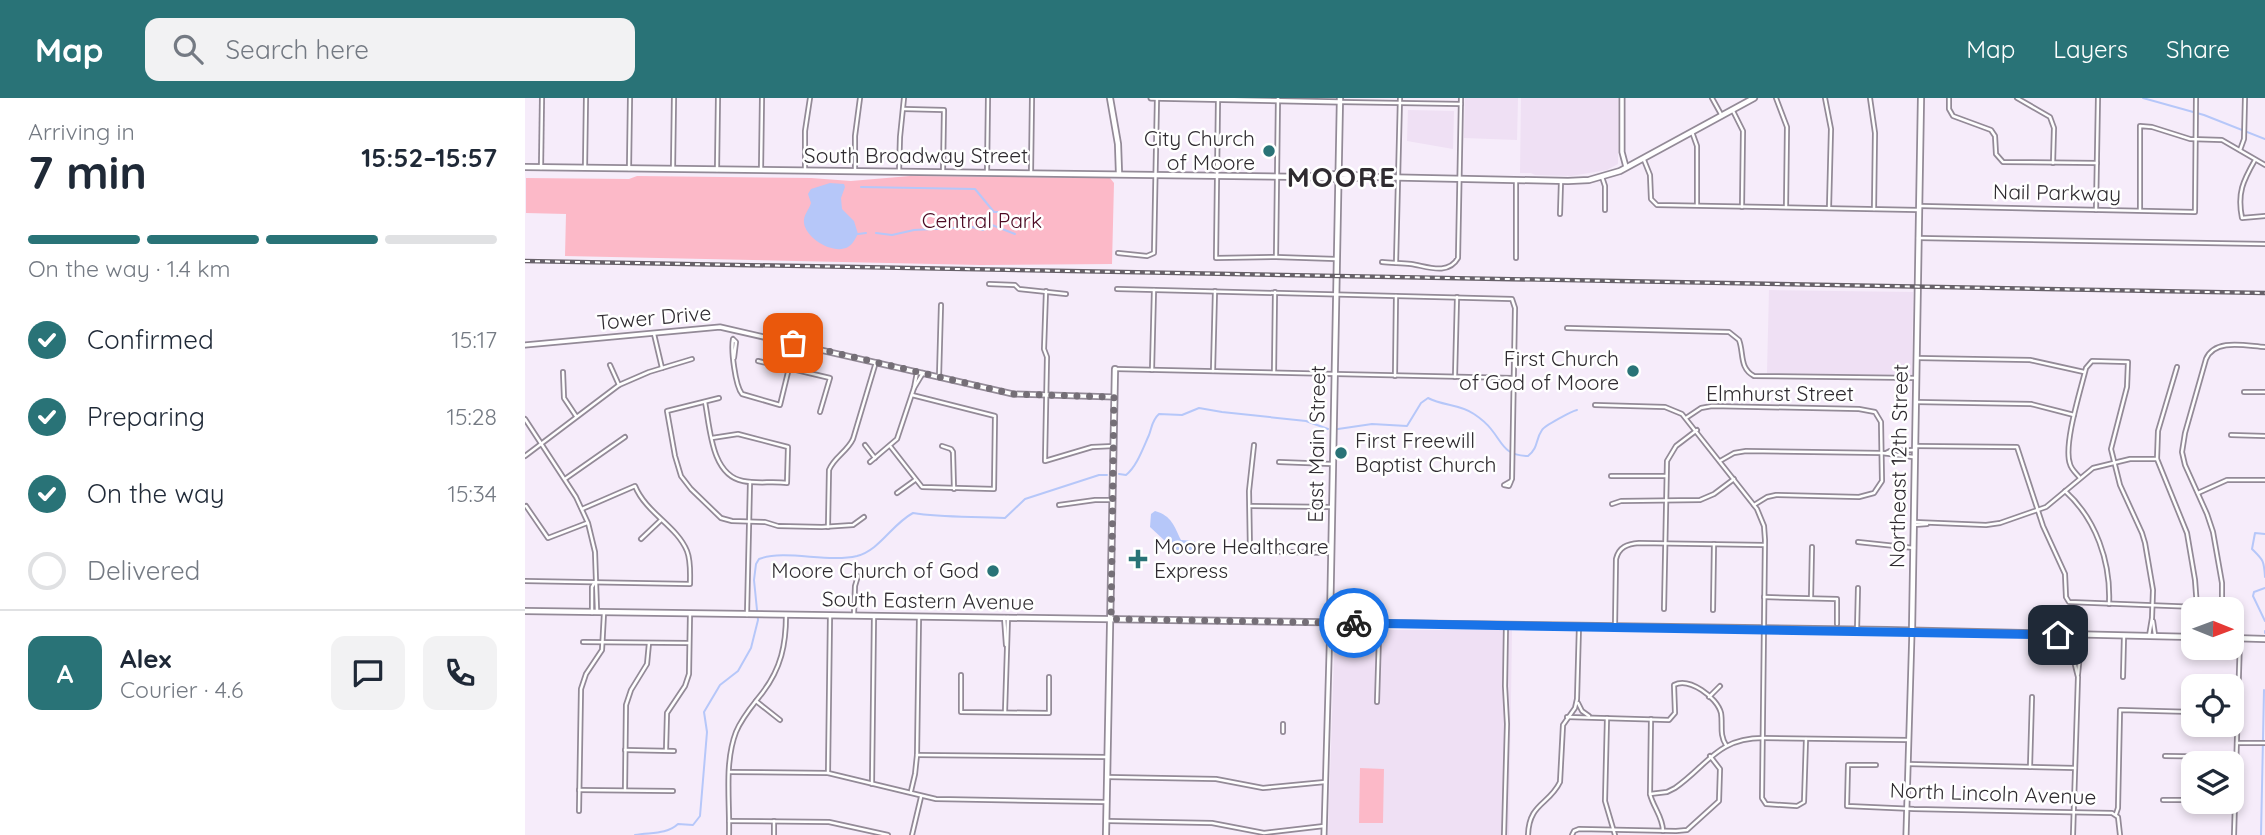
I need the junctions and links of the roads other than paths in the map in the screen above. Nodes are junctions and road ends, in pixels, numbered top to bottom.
1 (542, 98) edge
2 (586, 98) edge
3 (630, 98) edge
4 (674, 98) edge
5 (718, 98) edge
6 (762, 98) edge
7 (810, 98) edge
8 (860, 98) edge
9 (904, 98) edge
10 (988, 98) edge
11 (1032, 98) edge
12 (1109, 98) edge
13 (1151, 98) edge
14 (1157, 98) edge
15 (1400, 98) edge
16 (1461, 98) edge
17 (1622, 98) edge
18 (1712, 98) edge
19 (1754, 98) edge
20 (1776, 98) edge
21 (1825, 98) edge
22 (1870, 98) edge
23 (1921, 98) edge
24 (1949, 98) edge
25 (2017, 98) edge
26 (2098, 98) edge
27 (2196, 98) edge
28 (2245, 98) edge
29 (1218, 100) edge
30 (1278, 100) edge
31 (1340, 100) edge
32 (1400, 103) junction
33 (1461, 104) junction
34 (904, 109) junction
35 (1733, 110) junction
36 (1722, 116) junction
37 (1692, 132) junction
38 (2196, 139) junction
39 (2240, 150) junction
40 (1643, 159) junction
41 (2255, 160) junction
42 (2053, 163) junction
43 (2097, 163) junction
44 (2265, 165) edge
45 (525, 167) edge
46 (541, 167) junction
47 (1626, 167) junction
48 (585, 168) junction
49 (629, 169) junction
50 (673, 169) junction
51 (717, 170) junction
52 (761, 170) junction
53 (805, 171) junction
54 (855, 171) junction
55 (899, 172) junction
56 (943, 172) junction
57 (987, 173) junction
58 (1031, 173) junction
59 (1119, 173) junction
60 (1156, 174) junction
61 (1217, 175) junction
62 (1277, 176) junction
63 (1338, 177) junction
64 (1602, 177) junction
65 (1399, 178) junction
66 (1460, 179) junction
67 (1517, 180) junction
68 (1560, 181) junction
69 (1697, 206) junction
70 (1742, 207) junction
71 (1786, 207) junction
72 (1829, 208) junction
73 (1918, 208) junction
74 (1874, 209) junction
75 (2096, 210) junction
76 (2140, 210) junction
77 (1605, 211) dead end
78 (1560, 214) dead end
79 (2265, 216) edge
80 (1918, 238) junction
81 (2265, 244) edge
82 (1118, 253) dead end
83 (1276, 257) junction
84 (1516, 258) dead end
85 (1336, 259) junction
86 (1381, 262) dead end
87 (1396, 263) junction
88 (989, 284) dead end
89 (1117, 289) dead end
90 (1154, 290) junction
91 (1046, 291) junction
92 (1215, 291) junction
93 (1275, 292) junction
94 (1066, 294) dead end
95 (1336, 294) junction
96 (1396, 296) junction
97 (1457, 297) junction
98 (941, 305) dead end
99 (1567, 328) dead end
100 (653, 333) junction
101 (795, 344) junction
102 (525, 345) edge
103 (2265, 347) edge
104 (734, 358) dead end
105 (1917, 358) junction
106 (692, 359) dead end
107 (758, 361) dead end
108 (876, 362) junction
109 (610, 365) dead end
110 (790, 366) junction
111 (2177, 367) dead end
112 (661, 368) junction
113 (1115, 369) joint
114 (1152, 370) junction
115 (1213, 371) junction
116 (563, 372) dead end
117 (917, 372) junction
118 (1274, 372) junction
119 (2085, 372) junction
120 (923, 373) junction
121 (1334, 374) junction
122 (1395, 376) junction
123 (939, 377) junction
124 (1455, 377) junction
125 (1513, 378) junction
126 (1916, 378) junction
127 (619, 385) junction
128 (914, 388) junction
129 (2244, 392) dead end
130 (2265, 392) edge
131 (912, 395) junction
132 (1046, 395) junction
133 (1114, 397) junction
134 (719, 398) dead end
135 (705, 402) junction
136 (1916, 402) junction
137 (1595, 405) dead end
138 (820, 412) dead end
139 (2074, 415) junction
140 (576, 416) junction
141 (1686, 418) junction
142 (525, 419) edge
143 (1697, 430) junction
144 (2231, 435) dead end
145 (2265, 436) edge
146 (625, 437) dead end
147 (712, 438) junction
148 (541, 444) junction
149 (865, 445) dead end
150 (1254, 445) dead end
151 (890, 446) junction
152 (942, 446) dead end
153 (1114, 446) junction
154 (1915, 448) junction
155 (1884, 453) junction
156 (525, 456) edge
157 (1915, 457) junction
158 (875, 458) junction
159 (2157, 459) junction
160 (1720, 461) junction
161 (870, 462) dead end
162 (1279, 462) dead end
163 (2115, 462) junction
164 (1332, 464) junction
165 (1611, 476) dead end
166 (1666, 476) junction
167 (1734, 478) junction
168 (2080, 478) junction
169 (565, 479) junction
170 (915, 480) junction
171 (2265, 480) edge
172 (1511, 481) dead end
173 (750, 482) junction
174 (954, 489) junction
175 (2065, 491) junction
176 (897, 493) dead end
177 (2198, 493) junction
178 (1112, 500) junction
179 (1665, 500) junction
180 (1612, 504) dead end
181 (1059, 505) dead end
182 (1754, 505) junction
183 (526, 506) edge
184 (1249, 506) junction
185 (1332, 507) junction
186 (582, 509) junction
187 (2038, 510) junction
188 (864, 517) dead end
189 (661, 520) junction
190 (749, 522) junction
191 (588, 523) junction
192 (1914, 524) junction
193 (828, 527) junction
194 (641, 539) dead end
195 (1858, 542) dead end
196 (1665, 544) junction
197 (1714, 544) junction
198 (1765, 545) junction
199 (1812, 547) dead end
200 (1914, 548) junction
201 (1331, 554) junction
202 (858, 576) dead end
203 (525, 581) edge
204 (595, 582) junction
205 (1858, 588) dead end
206 (1764, 597) junction
207 (2222, 597) edge
208 (1811, 598) junction
209 (2109, 604) junction
210 (2153, 605) junction
211 (1664, 609) dead end
212 (1713, 610) dead end
213 (525, 611) edge
214 (594, 613) junction
215 (604, 613) junction
216 (690, 614) junction
217 (747, 615) junction
218 (786, 615) junction
219 (830, 616) junction
220 (854, 616) junction
221 (874, 616) junction
222 (919, 617) junction
223 (1006, 617) junction
224 (1111, 619) junction
225 (1330, 622) junction
226 (1837, 624) dead end
227 (1506, 625) junction
228 (1579, 626) junction
229 (1615, 627) junction
230 (1763, 629) junction
231 (1857, 630) junction
232 (1912, 631) junction
233 (2079, 635) junction
234 (1379, 636) dead end
235 (2124, 636) junction
236 (2152, 636) junction
237 (2181, 637) edge
238 (2244, 638) edge
239 (2265, 639) edge
240 (583, 642) dead end
241 (603, 642) junction
242 (649, 643) junction
243 (690, 643) junction
244 (961, 675) dead end
245 (1049, 677) dead end
246 (2123, 677) dead end
247 (1720, 685) dead end
248 (1709, 697) junction
249 (2032, 697) dead end
250 (1577, 699) junction
251 (756, 701) junction
252 (1377, 702) dead end
253 (1005, 712) junction
254 (2181, 712) edge
255 (1592, 717) junction
256 (1567, 718) junction
257 (1607, 718) junction
258 (1651, 719) junction
259 (780, 720) dead end
260 (1283, 724) dead end
261 (1283, 732) dead end
262 (2237, 737) edge
263 (1763, 738) junction
264 (1806, 739) junction
265 (1908, 740) junction
266 (2237, 743) junction
267 (2265, 743) edge
268 (1725, 745) junction
269 (625, 750) junction
270 (666, 750) junction
271 (674, 751) dead end
272 (2237, 751) edge
273 (916, 755) junction
274 (1710, 756) junction
275 (2165, 756) dead end
276 (2181, 756) edge
277 (1107, 757) junction
278 (1876, 765) dead end
279 (1908, 765) junction
280 (2030, 767) junction
281 (2075, 768) junction
282 (730, 772) junction
283 (828, 773) junction
284 (1107, 777) junction
285 (1325, 782) junction
286 (872, 784) junction
287 (579, 790) junction
288 (625, 790) junction
289 (673, 791) dead end
290 (910, 793) junction
291 (1650, 794) junction
292 (921, 796) junction
293 (2163, 800) dead end
294 (2181, 800) edge
295 (1106, 802) junction
296 (1906, 808) junction
297 (579, 811) dead end
298 (2074, 813) junction
299 (2116, 814) junction
300 (2234, 814) edge
301 (729, 821) junction
302 (774, 821) junction
303 (1106, 821) junction
304 (1324, 826) junction
305 (1614, 830) junction
306 (1663, 831) junction
307 (729, 835) edge
308 (774, 835) edge
309 (888, 835) edge
310 (912, 835) edge
311 (1106, 835) edge
312 (1324, 835) edge
313 (1504, 835) edge
314 (1528, 835) edge
315 (1572, 835) edge
316 (1615, 835) edge
317 (1906, 835) edge
318 (2073, 835) edge
319 (2120, 835) edge
320 (2234, 835) edge

1 - 46 street
2 - 48 street
3 - 49 street
4 - 50 street
5 - 51 street
6 - 52 street
7 - 53 street
8 - 54 street
9 - 34 street
10 - 57 street
11 - 58 street
12 - 59 main road
13 - 14 street
14 - 29 street
14 - 60 street
15 - 32 street
16 - 33 street
17 - 47 street
18 - 36 street
19 - 35 main road, South Broadway Street
20 - 71 street
21 - 72 street
22 - 74 street
23 - 73 main road, Northeast 12th Street
24 - 42 street
25 - 42 street
26 - 43 street
27 - 38 street
28 - 39 street
29 - 30 street
29 - 61 street
30 - 31 street
30 - 62 street
31 - 32 street
31 - 63 main road, East Main Street
32 - 33 street
32 - 65 street
33 - 66 street
34 - 55 street
34 - 56 street
35 - 36 main road, South Broadway Street
35 - 70 street
36 - 37 main road, South Broadway Street
37 - 40 main road, South Broadway Street
37 - 69 street
38 - 39 street
38 - 76 street, Nail Parkway
38 - 76 street
39 - 41 street
40 - 47 main road, South Broadway Street
40 - 69 street, Nail Parkway
41 - 44 street
41 - 79 street
42 - 43 street
43 - 75 street
45 - 46 main road, South Broadway Street
46 - 48 main road, South Broadway Street
47 - 64 main road, South Broadway Street
48 - 49 main road, South Broadway Street
49 - 50 main road, South Broadway Street
50 - 51 main road, South Broadway Street
51 - 52 main road, South Broadway Street
52 - 53 main road, South Broadway Street
53 - 54 main road, South Broadway Street
54 - 55 main road, South Broadway Street
55 - 56 main road, South Broadway Street
56 - 57 main road, South Broadway Street
57 - 58 main road, South Broadway Street
58 - 59 main road, South Broadway Street
59 - 60 main road, South Broadway Street
60 - 61 main road, South Broadway Street
60 - 82 street
61 - 62 main road, South Broadway Street
61 - 83 street
62 - 63 main road, South Broadway Street
62 - 83 street
63 - 65 main road, South Broadway Street
63 - 85 main road, East Main Street
64 - 68 main road, South Broadway Street
64 - 77 street
65 - 66 main road, South Broadway Street
65 - 87 street
66 - 67 main road, South Broadway Street
66 - 87 street
67 - 68 main road, South Broadway Street
67 - 84 street
68 - 78 street
69 - 70 street, Nail Parkway
70 - 71 street, Nail Parkway
71 - 72 street, Nail Parkway
72 - 74 street, Nail Parkway
73 - 74 street, Nail Parkway
73 - 75 street, Nail Parkway
73 - 80 main road, Northeast 12th Street
75 - 76 street, Nail Parkway
80 - 81 street
80 - 105 main road, Northeast 12th Street
83 - 85 street
85 - 95 main road, East Main Street
86 - 87 street
88 - 91 street
89 - 90 street
90 - 92 street
90 - 114 street
91 - 94 street
91 - 132 street
92 - 93 street
92 - 115 street
93 - 95 street
93 - 118 street
95 - 96 street
95 - 121 main road, East Main Street
96 - 97 street
96 - 122 street
97 - 124 street
97 - 125 street
98 - 123 street
99 - 126 street
100 - 101 street, Tower Drive
100 - 102 street, Tower Drive
100 - 112 street
101 - 108 street, Tower Drive
101 - 110 street
103 - 177 street
104 - 110 street
105 - 119 street
105 - 126 main road, Northeast 12th Street
106 - 112 street
107 - 110 street
108 - 117 street, Tower Drive
108 - 193 street
109 - 127 street
110 - 138 street
111 - 159 street
112 - 127 street
113 - 114 street
113 - 133 main road
114 - 115 street
115 - 118 street
116 - 140 street
117 - 120 street, Tower Drive
117 - 128 street
118 - 121 street
119 - 139 street
119 - 163 street
120 - 123 street, Tower Drive
120 - 128 street
121 - 122 street
121 - 164 main road, East Main Street
122 - 124 street
123 - 132 street, Tower Drive
124 - 125 street
125 - 172 street
126 - 136 main road, Northeast 12th Street
127 - 140 street
128 - 131 street
129 - 130 street
131 - 151 street
131 - 174 street
132 - 133 street, Tower Drive
132 - 153 street
133 - 153 main road
134 - 135 street
135 - 147 street
135 - 190 street
136 - 139 street
136 - 154 main road, Northeast 12th Street
137 - 141 street
139 - 168 street
140 - 148 street
141 - 143 street
141 - 155 street, Elmhurst Street
142 - 148 street
143 - 160 street
143 - 166 street
144 - 145 street
146 - 169 street
147 - 173 street
147 - 173 street
148 - 156 street
148 - 169 street
149 - 158 street
150 - 184 street
151 - 158 street
151 - 170 street
152 - 174 street
153 - 178 main road
154 - 155 street
154 - 157 main road, Northeast 12th Street
154 - 187 street
155 - 157 street
155 - 160 street
155 - 182 street
157 - 192 main road, Northeast 12th Street
158 - 161 street
159 - 163 street
159 - 210 street
160 - 167 street
162 - 164 street
163 - 168 street
163 - 210 street
164 - 185 main road, East Main Street
165 - 166 street
166 - 179 street
167 - 179 street
167 - 182 street
168 - 175 street
169 - 186 street
170 - 174 street
170 - 176 street
171 - 177 street
173 - 190 street
175 - 187 street
175 - 209 street
177 - 207 street
178 - 181 street
178 - 224 main road
179 - 180 street
179 - 196 street
182 - 198 street
183 - 191 street
184 - 185 street
184 - 201 street
185 - 201 main road, East Main Street
186 - 189 street
186 - 191 street
187 - 192 street
187 - 209 street
188 - 193 street
189 - 194 street
189 - 204 street
190 - 193 street
190 - 217 street
191 - 204 street
192 - 200 main road, Northeast 12th Street
195 - 200 street
196 - 197 street
196 - 211 street
196 - 229 street
197 - 198 street
197 - 212 street
198 - 206 street
199 - 208 street
200 - 232 main road, Northeast 12th Street
201 - 225 main road, East Main Street
202 - 220 street
203 - 204 street
204 - 214 street
205 - 231 street
206 - 208 street
206 - 230 street
208 - 226 street
209 - 210 street
210 - 236 street
213 - 214 main road, South Eastern Avenue
214 - 215 main road, South Eastern Avenue
215 - 216 main road, South Eastern Avenue
215 - 241 street
216 - 217 main road, South Eastern Avenue
216 - 243 street
217 - 218 main road, South Eastern Avenue
218 - 219 main road, South Eastern Avenue
218 - 251 street
219 - 220 main road, South Eastern Avenue
219 - 283 street
220 - 221 main road, South Eastern Avenue
221 - 222 main road, South Eastern Avenue
221 - 286 street
222 - 223 main road, South Eastern Avenue
222 - 273 street
223 - 224 main road, South Eastern Avenue
223 - 253 street
224 - 225 main road, South Eastern Avenue
224 - 277 main road
225 - 227 main road, South Eastern Avenue
225 - 285 street, East Main Street
227 - 228 main road, South Eastern Avenue
227 - 313 street
228 - 229 main road, South Eastern Avenue
228 - 250 street
229 - 230 main road, South Eastern Avenue
230 - 231 main road, South Eastern Avenue
230 - 263 street
231 - 232 main road, South Eastern Avenue
232 - 233 main road, South Eastern Avenue
232 - 265 street, Northeast 12th Street
233 - 235 main road, South Eastern Avenue
233 - 281 street
234 - 252 street
235 - 236 main road, South Eastern Avenue
235 - 246 street
236 - 237 main road, South Eastern Avenue
238 - 239 main road
240 - 241 street
241 - 242 street
241 - 287 street
242 - 243 street
242 - 269 street
243 - 270 street
244 - 253 street
245 - 253 street
247 - 248 street
248 - 258 street
248 - 268 street
249 - 280 street
250 - 255 street
250 - 256 street
251 - 259 street
251 - 282 street
254 - 299 street
255 - 256 street
255 - 257 street
256 - 314 street
257 - 258 street
257 - 305 street
258 - 291 street
260 - 261 street
262 - 266 street
263 - 264 street
263 - 264 street
263 - 268 street
264 - 265 street
265 - 279 street, Northeast 12th Street
266 - 267 street
266 - 272 street
268 - 274 street
269 - 270 street
269 - 288 street
270 - 271 street
273 - 277 street
273 - 290 street
274 - 291 street
274 - 306 street
275 - 276 street
277 - 284 main road
278 - 296 street, North Lincoln Avenue
279 - 280 street
279 - 296 street, Northeast 12th Street
280 - 281 street
281 - 298 street
282 - 283 street
282 - 301 street
283 - 286 street
284 - 285 street
284 - 295 main road
285 - 304 street, East Main Street
286 - 290 street
287 - 288 street
287 - 297 street
288 - 289 street
290 - 292 street
291 - 306 street
292 - 295 street
292 - 310 street
293 - 294 street
295 - 303 main road
296 - 298 street, North Lincoln Avenue
296 - 317 street, Northeast 12th Street
298 - 299 street, North Lincoln Avenue
298 - 318 street
299 - 319 street, North Lincoln Avenue
300 - 320 street
301 - 302 street
301 - 307 street
302 - 308 street
302 - 309 street
303 - 304 street
303 - 311 main road
304 - 312 street, East Main Street
305 - 306 street
305 - 315 street
305 - 316 street

